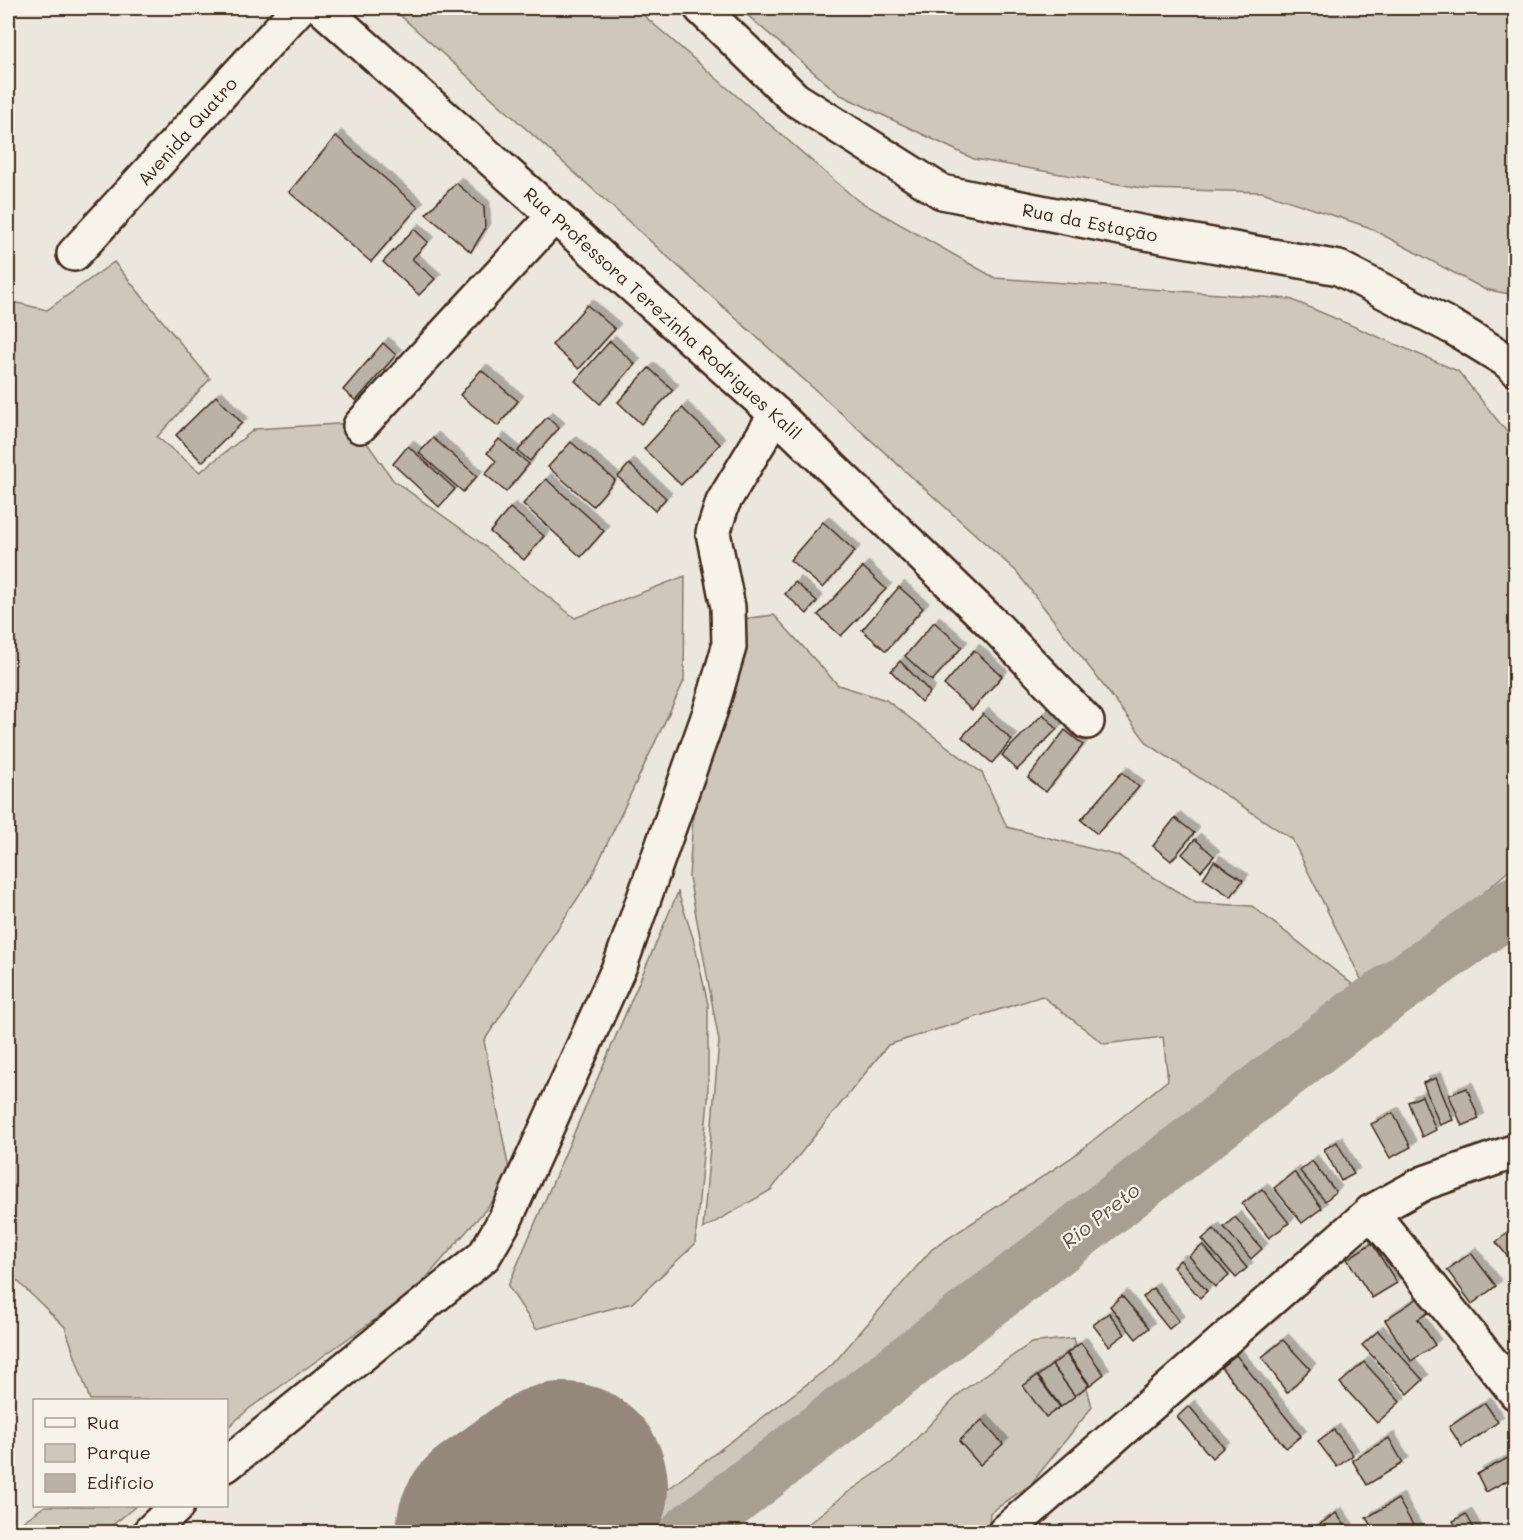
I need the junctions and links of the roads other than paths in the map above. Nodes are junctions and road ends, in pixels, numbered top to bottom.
1 (300, 8) edge
2 (322, 8) edge
3 (701, 8) edge
4 (555, 215) junction
5 (74, 254) dead end
6 (1515, 369) edge
7 (777, 414) junction
8 (360, 426) dead end
9 (1087, 722) dead end
10 (1515, 1151) edge
11 (1371, 1212) junction
12 (1515, 1393) edge
13 (228, 1463) edge
14 (176, 1507) edge
15 (150, 1533) edge
16 (1005, 1533) edge

1 - 5 street, Avenida Quatro
2 - 4 street, Rua Professora Terezinha Rodrigues Kalil
3 - 6 street, Rua da Estação
4 - 7 street, Rua Professora Terezinha Rodrigues Kalil
4 - 8 street
7 - 9 street, Rua Professora Terezinha Rodrigues Kalil
7 - 13 street
10 - 11 street
11 - 12 street
11 - 16 street
14 - 15 street

